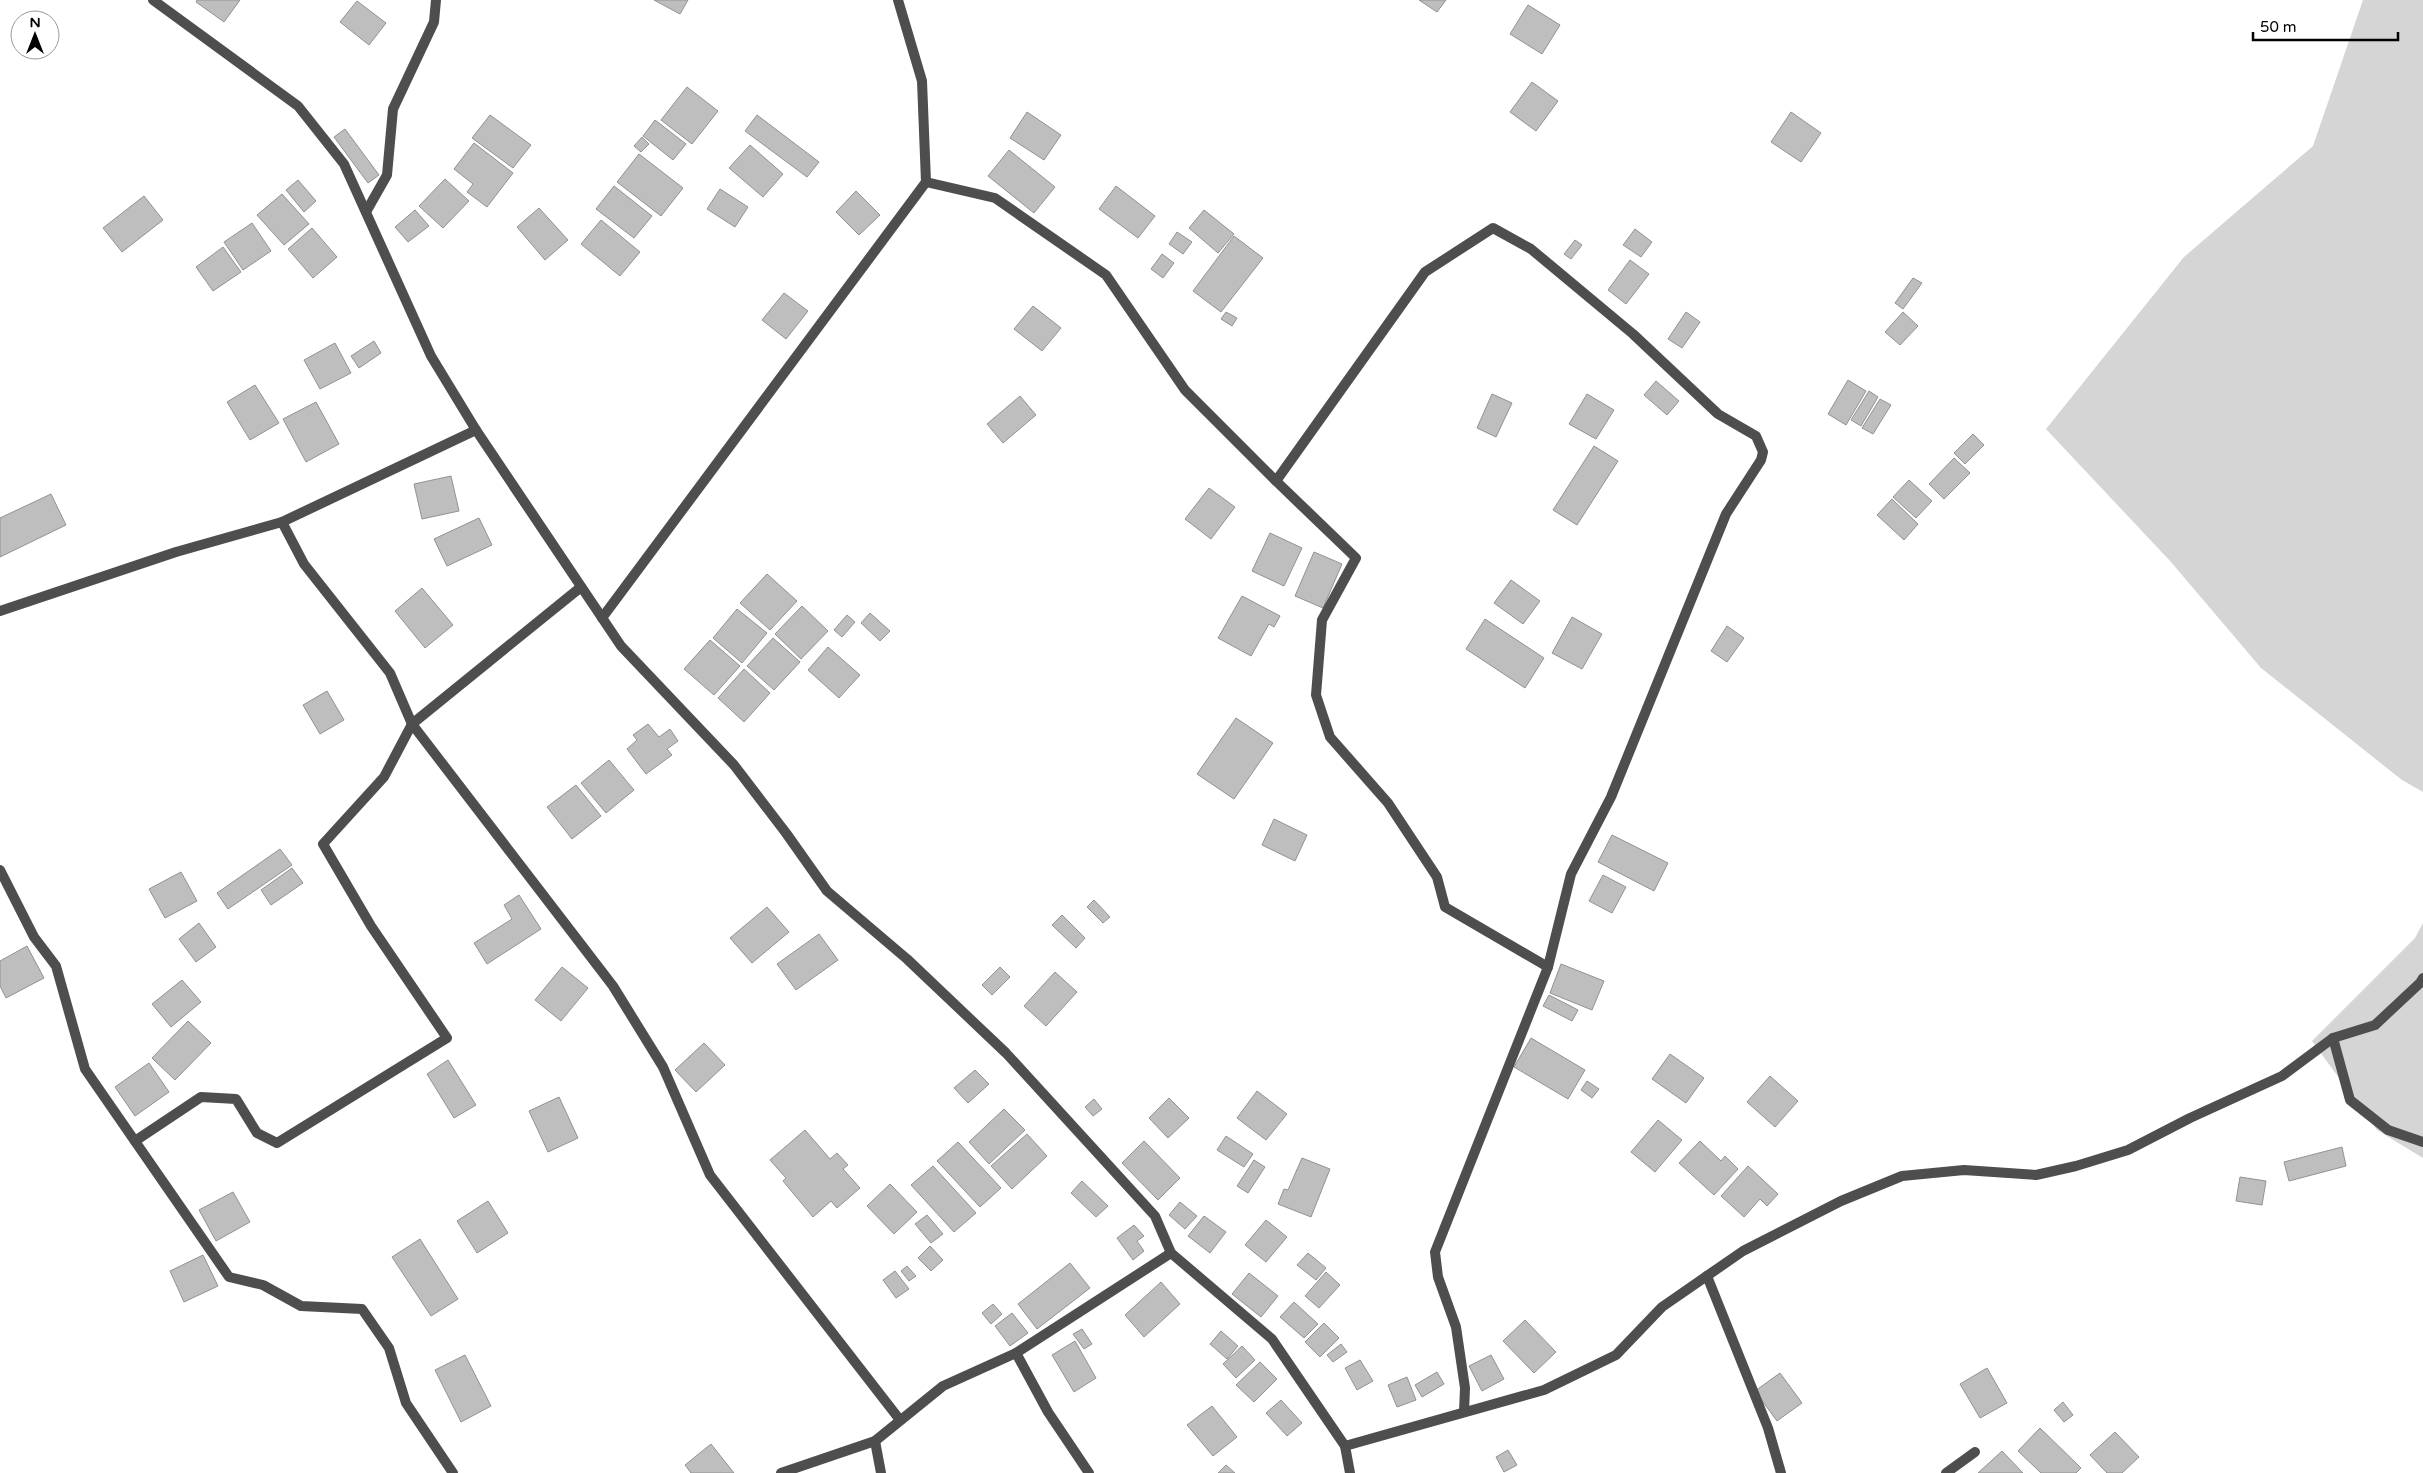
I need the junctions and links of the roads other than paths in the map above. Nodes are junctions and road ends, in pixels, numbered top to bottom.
1 (153, 0) edge
2 (436, 0) edge
3 (898, 0) edge
4 (926, 182) junction
5 (366, 212) junction
6 (476, 430) junction
7 (1276, 481) junction
8 (282, 522) junction
9 (581, 587) junction
10 (0, 612) edge
11 (602, 618) junction
12 (412, 724) junction
13 (0, 870) edge
14 (1548, 967) junction
15 (2423, 978) edge
16 (2332, 1038) junction
17 (135, 1141) junction
18 (2423, 1142) edge
19 (1171, 1252) junction
20 (1707, 1276) junction
21 (1016, 1353) junction
22 (1464, 1412) junction
23 (900, 1420) junction
24 (875, 1441) junction
25 (1345, 1446) junction
26 (1975, 1452) dead end
27 (453, 1473) edge
28 (781, 1473) edge
29 (881, 1473) edge
30 (1089, 1473) edge
31 (1350, 1473) edge
32 (1781, 1473) edge
33 (1946, 1473) edge

1 - 5 street
2 - 5 street
3 - 4 street
4 - 7 street
4 - 11 street
5 - 6 street
6 - 8 street
6 - 9 street
7 - 14 street
7 - 14 street
8 - 10 street
8 - 12 street
9 - 11 street
9 - 12 street
11 - 19 street
12 - 17 street
12 - 23 street
13 - 17 street
14 - 22 street
15 - 16 street
16 - 18 street
16 - 20 street
17 - 27 street
19 - 21 street
19 - 25 street
20 - 22 street
20 - 32 street
21 - 23 street
21 - 30 street
22 - 25 street
23 - 24 street
24 - 28 street
24 - 29 street
25 - 31 street
26 - 33 street

